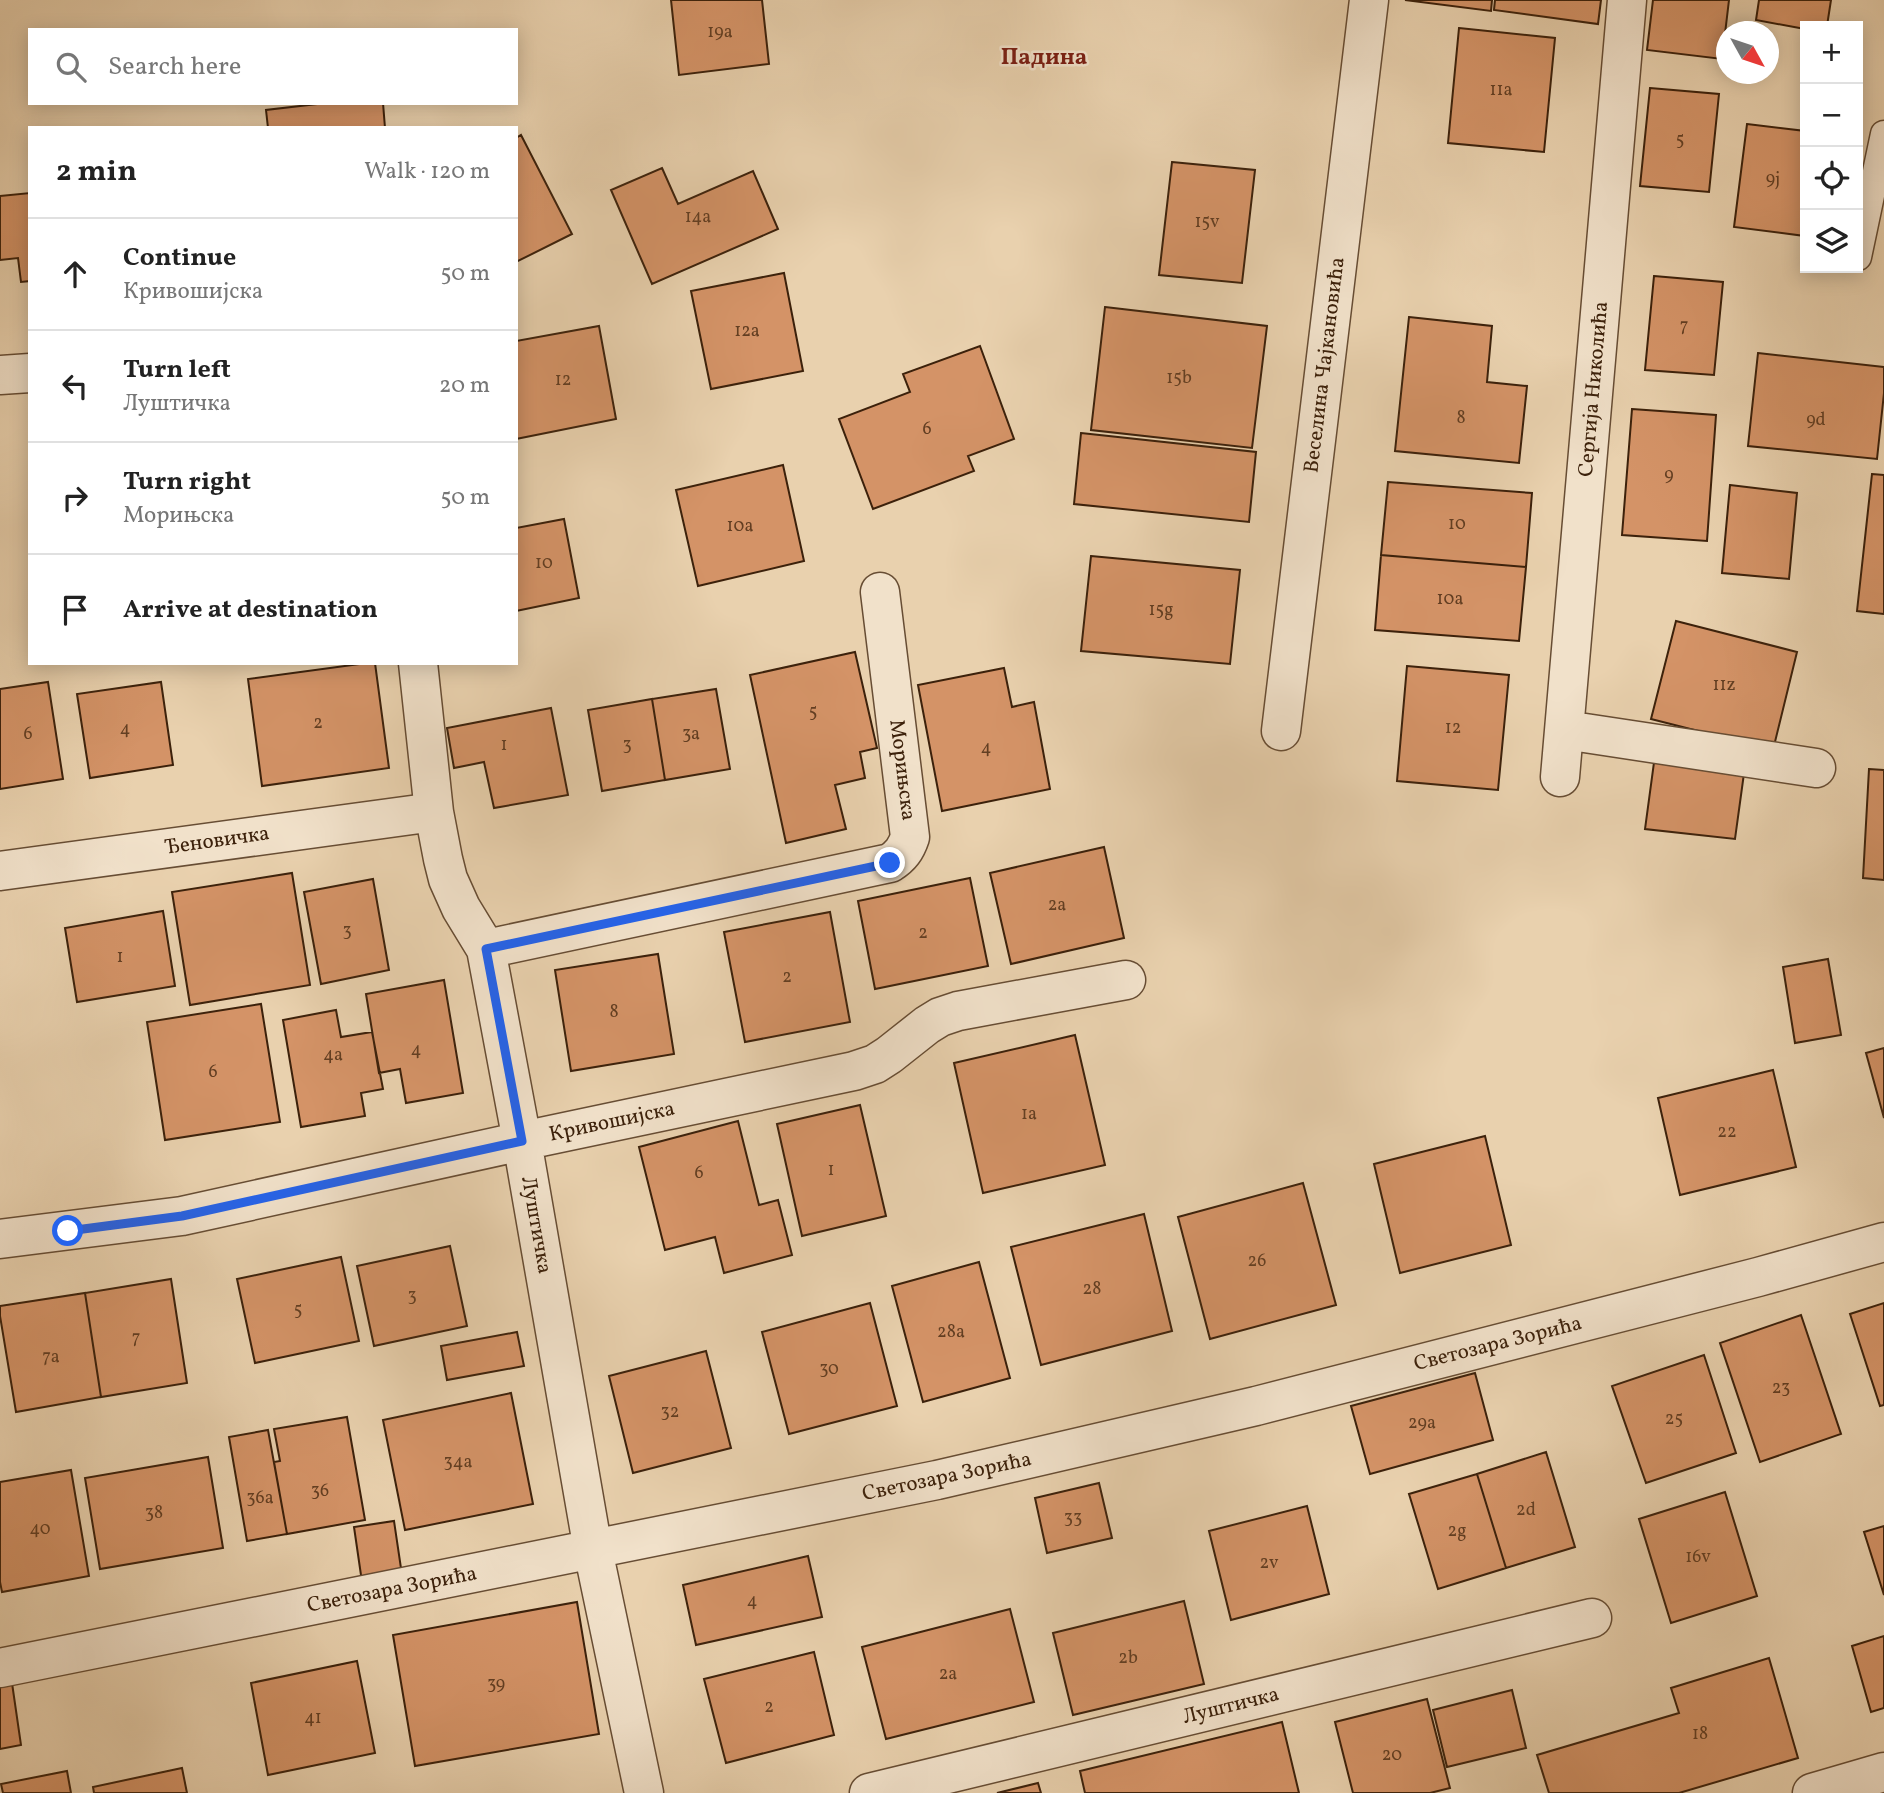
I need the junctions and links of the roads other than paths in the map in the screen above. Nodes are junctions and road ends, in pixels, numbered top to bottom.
1 (1369, 0) edge
2 (1627, 0) edge
3 (1884, 134) edge
4 (1863, 233) edge
5 (28, 373) edge
6 (0, 375) edge
7 (880, 592) dead end
8 (418, 665) edge
9 (1565, 730) junction
10 (1281, 731) dead end
11 (1816, 768) dead end
12 (1560, 777) dead end
13 (434, 812) junction
14 (0, 871) edge
15 (486, 949) junction
16 (1126, 980) dead end
17 (522, 1141) junction
18 (0, 1239) edge
19 (1884, 1242) edge
20 (593, 1550) junction
21 (1592, 1618) dead end
22 (0, 1668) edge
23 (1884, 1772) edge
24 (644, 1793) edge
25 (869, 1793) edge
26 (1811, 1793) edge

1 - 10 street, Веселина Чајкановића
2 - 9 street, Сергија Николића
3 - 4 lane
5 - 6 street
7 - 15 street, Морињска
8 - 13 street, Луштичка
9 - 11 street
9 - 12 street, Сергија Николића
13 - 14 street, Ђеновичка
13 - 15 street, Луштичка
15 - 17 street, Луштичка
16 - 17 street, Кривошијска
17 - 18 street, Кривошијска
17 - 20 street, Луштичка
19 - 20 street, Светозара Зорића
20 - 22 street, Светозара Зорића
20 - 24 street, Луштичка
21 - 25 street, Луштичка
23 - 26 street

